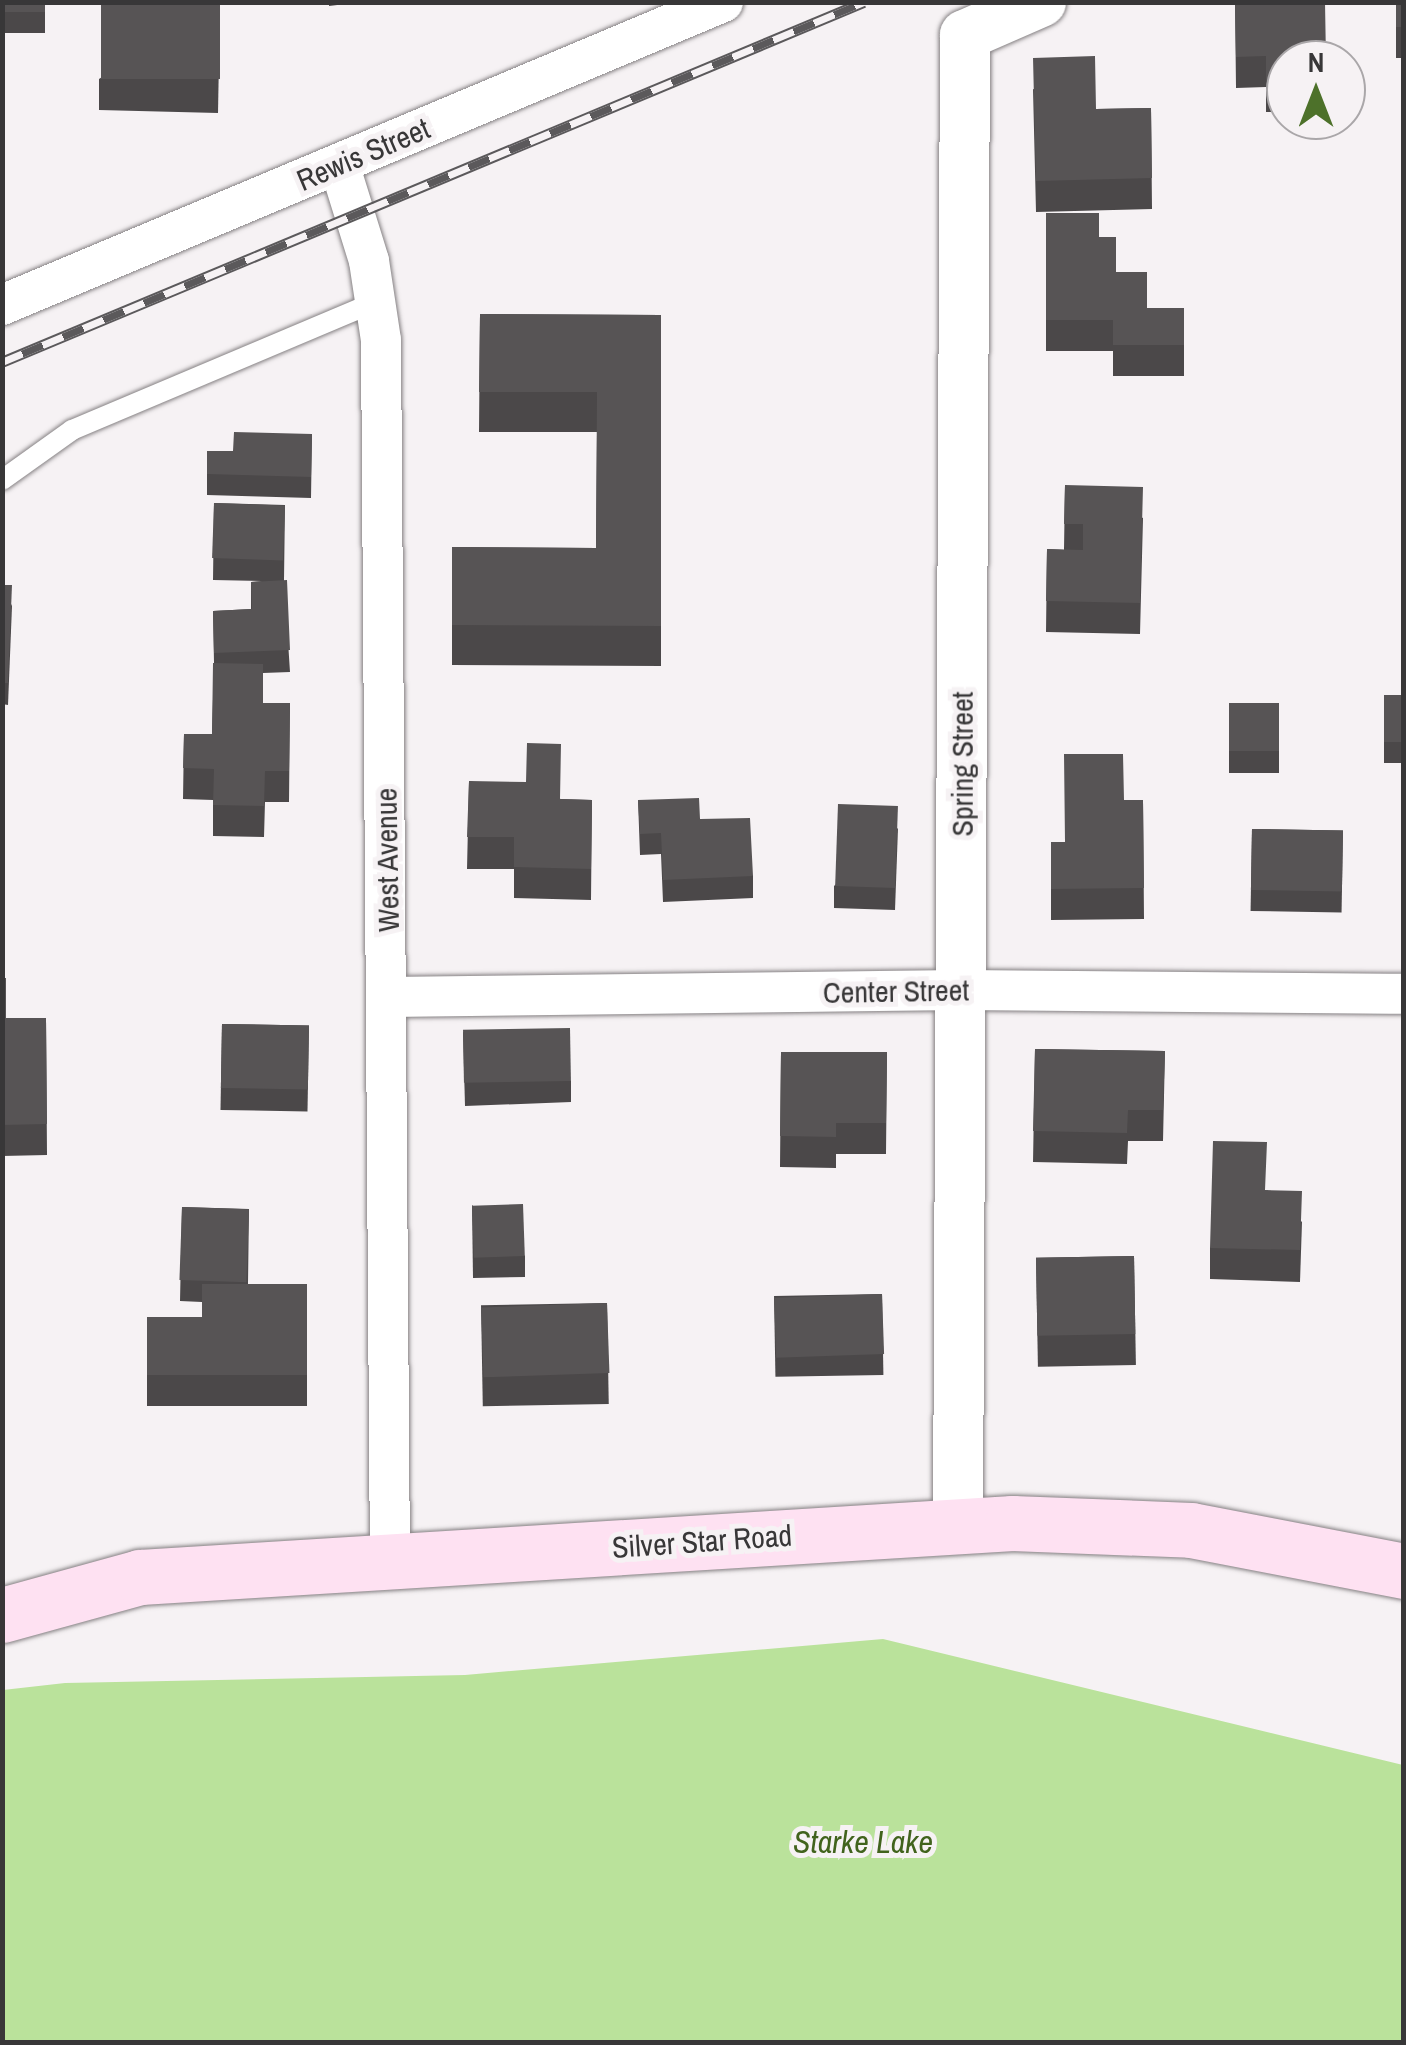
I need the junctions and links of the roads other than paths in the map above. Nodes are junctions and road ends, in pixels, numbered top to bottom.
1 (723, 2) edge
2 (1041, 2) edge
3 (962, 18) edge
4 (339, 164) junction
5 (375, 302) junction
6 (2, 305) edge
7 (2, 480) edge
8 (961, 990) junction
9 (1404, 994) edge
10 (388, 998) junction
11 (958, 1526) junction
12 (390, 1561) junction
13 (1404, 1571) edge
14 (2, 1616) edge

1 - 4 street, Rewis Street
2 - 3 street
3 - 8 street, Spring Street
4 - 5 street, West Avenue
4 - 6 street, Rewis Street
5 - 7 lane
5 - 10 street, West Avenue
8 - 9 street, Center Street
8 - 10 street, Center Street
8 - 11 street, Spring Street
10 - 12 street, West Avenue
11 - 12 main road, Silver Star Road
11 - 13 main road, Silver Star Road
12 - 14 main road, Silver Star Road

